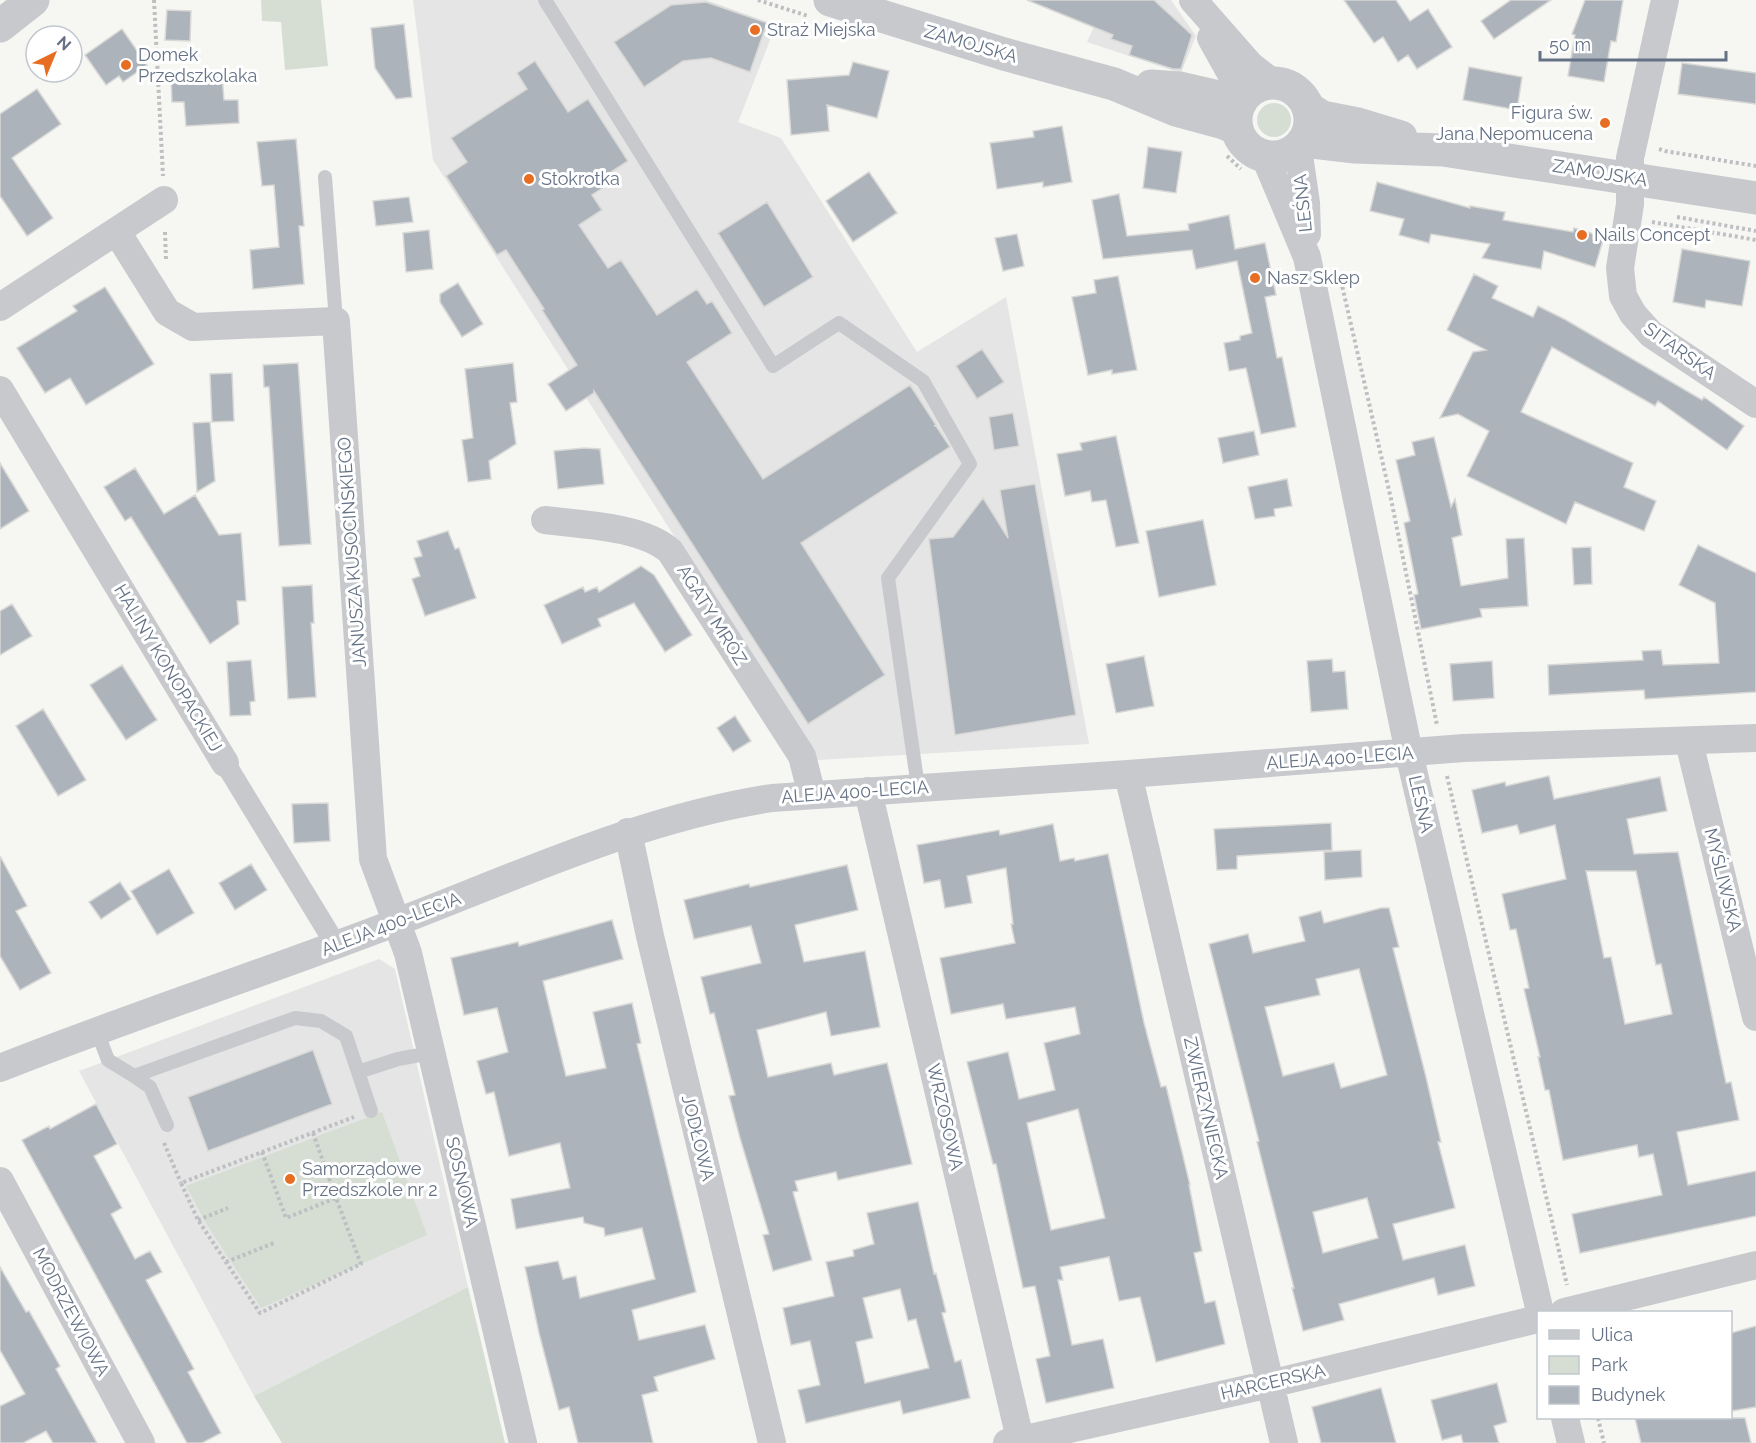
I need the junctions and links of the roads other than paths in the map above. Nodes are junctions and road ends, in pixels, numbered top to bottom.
1 (33, 0) edge
2 (545, 0) edge
3 (830, 0) edge
4 (1665, 0) edge
5 (1196, 4) edge
6 (0, 26) edge
7 (1273, 83) junction
8 (1308, 108) junction
9 (1236, 120) junction
10 (1301, 145) junction
11 (1443, 150) junction
12 (1256, 165) junction
13 (325, 177) dead end
14 (1631, 177) junction
15 (1756, 198) edge
16 (164, 200) road end
17 (117, 231) junction
18 (1307, 257) junction
19 (0, 307) edge
20 (336, 321) junction
21 (0, 390) edge
22 (1756, 404) edge
23 (545, 520) dead end
24 (1756, 738) edge
25 (1689, 742) junction
26 (1409, 753) junction
27 (225, 763) joint
28 (1128, 774) junction
29 (918, 787) junction
30 (868, 791) junction
31 (812, 795) junction
32 (628, 832) junction
33 (396, 922) junction
34 (336, 945) junction
35 (1756, 1017) edge
36 (97, 1031) junction
37 (431, 1053) junction
38 (3, 1060) edge
39 (358, 1072) junction
40 (134, 1076) junction
41 (371, 1111) road end
42 (167, 1125) dead end
43 (0, 1181) edge
44 (1756, 1265) edge
45 (1540, 1311) edge
46 (1568, 1311) edge
47 (1537, 1318) edge
48 (1270, 1384) junction
49 (1565, 1419) edge
50 (1016, 1442) edge
51 (141, 1443) edge
52 (523, 1443) edge
53 (772, 1443) edge
54 (1284, 1443) edge
55 (1571, 1443) edge

1 - 6 street
2 - 29 lane
3 - 9 street, ZAMOJSKA
4 - 14 street, SITARSKA
5 - 7 street
5 - 9 street
7 - 8 street
7 - 9 street
8 - 10 street
8 - 11 street, ZAMOJSKA
9 - 12 street
10 - 11 street, ZAMOJSKA
10 - 12 street
10 - 18 street, LEŚNA
11 - 14 street, ZAMOJSKA
12 - 18 street, LEŚNA
13 - 20 lane, JANUSZA KUSOCIŃSKIEGO
14 - 15 street, ZAMOJSKA
14 - 22 street, SITARSKA
16 - 17 street
17 - 19 street
17 - 20 street
18 - 26 street, LEŚNA
20 - 33 street, JANUSZA KUSOCIŃSKIEGO
21 - 27 street, HALINY KONOPACKIEJ
23 - 31 street, AGATY MRÓZ
24 - 25 street, ALEJA 400-LECIA
25 - 26 street, ALEJA 400-LECIA
25 - 35 street, MYŚLIWSKA
26 - 28 street, ALEJA 400-LECIA
26 - 45 street, LEŚNA
27 - 34 street, HALINY KONOPACKIEJ
28 - 29 street, ALEJA 400-LECIA
28 - 48 street, ZWIERZYNIECKA
29 - 30 street, ALEJA 400-LECIA
30 - 31 street, ALEJA 400-LECIA
30 - 50 street, WRZOSOWA
31 - 32 street, ALEJA 400-LECIA
32 - 33 street, ALEJA 400-LECIA
32 - 53 street, JODŁOWA
33 - 34 street, ALEJA 400-LECIA
33 - 37 street, SOSNOWA
34 - 36 street, ALEJA 400-LECIA
36 - 38 street, ALEJA 400-LECIA
36 - 40 lane
37 - 39 lane
37 - 52 street, SOSNOWA
39 - 40 lane
39 - 41 lane
40 - 42 lane
43 - 51 street, MODRZEWIOWA
44 - 46 street
47 - 48 street, HARCERSKA
48 - 50 street, HARCERSKA
48 - 54 street, ZWIERZYNIECKA
49 - 55 street

